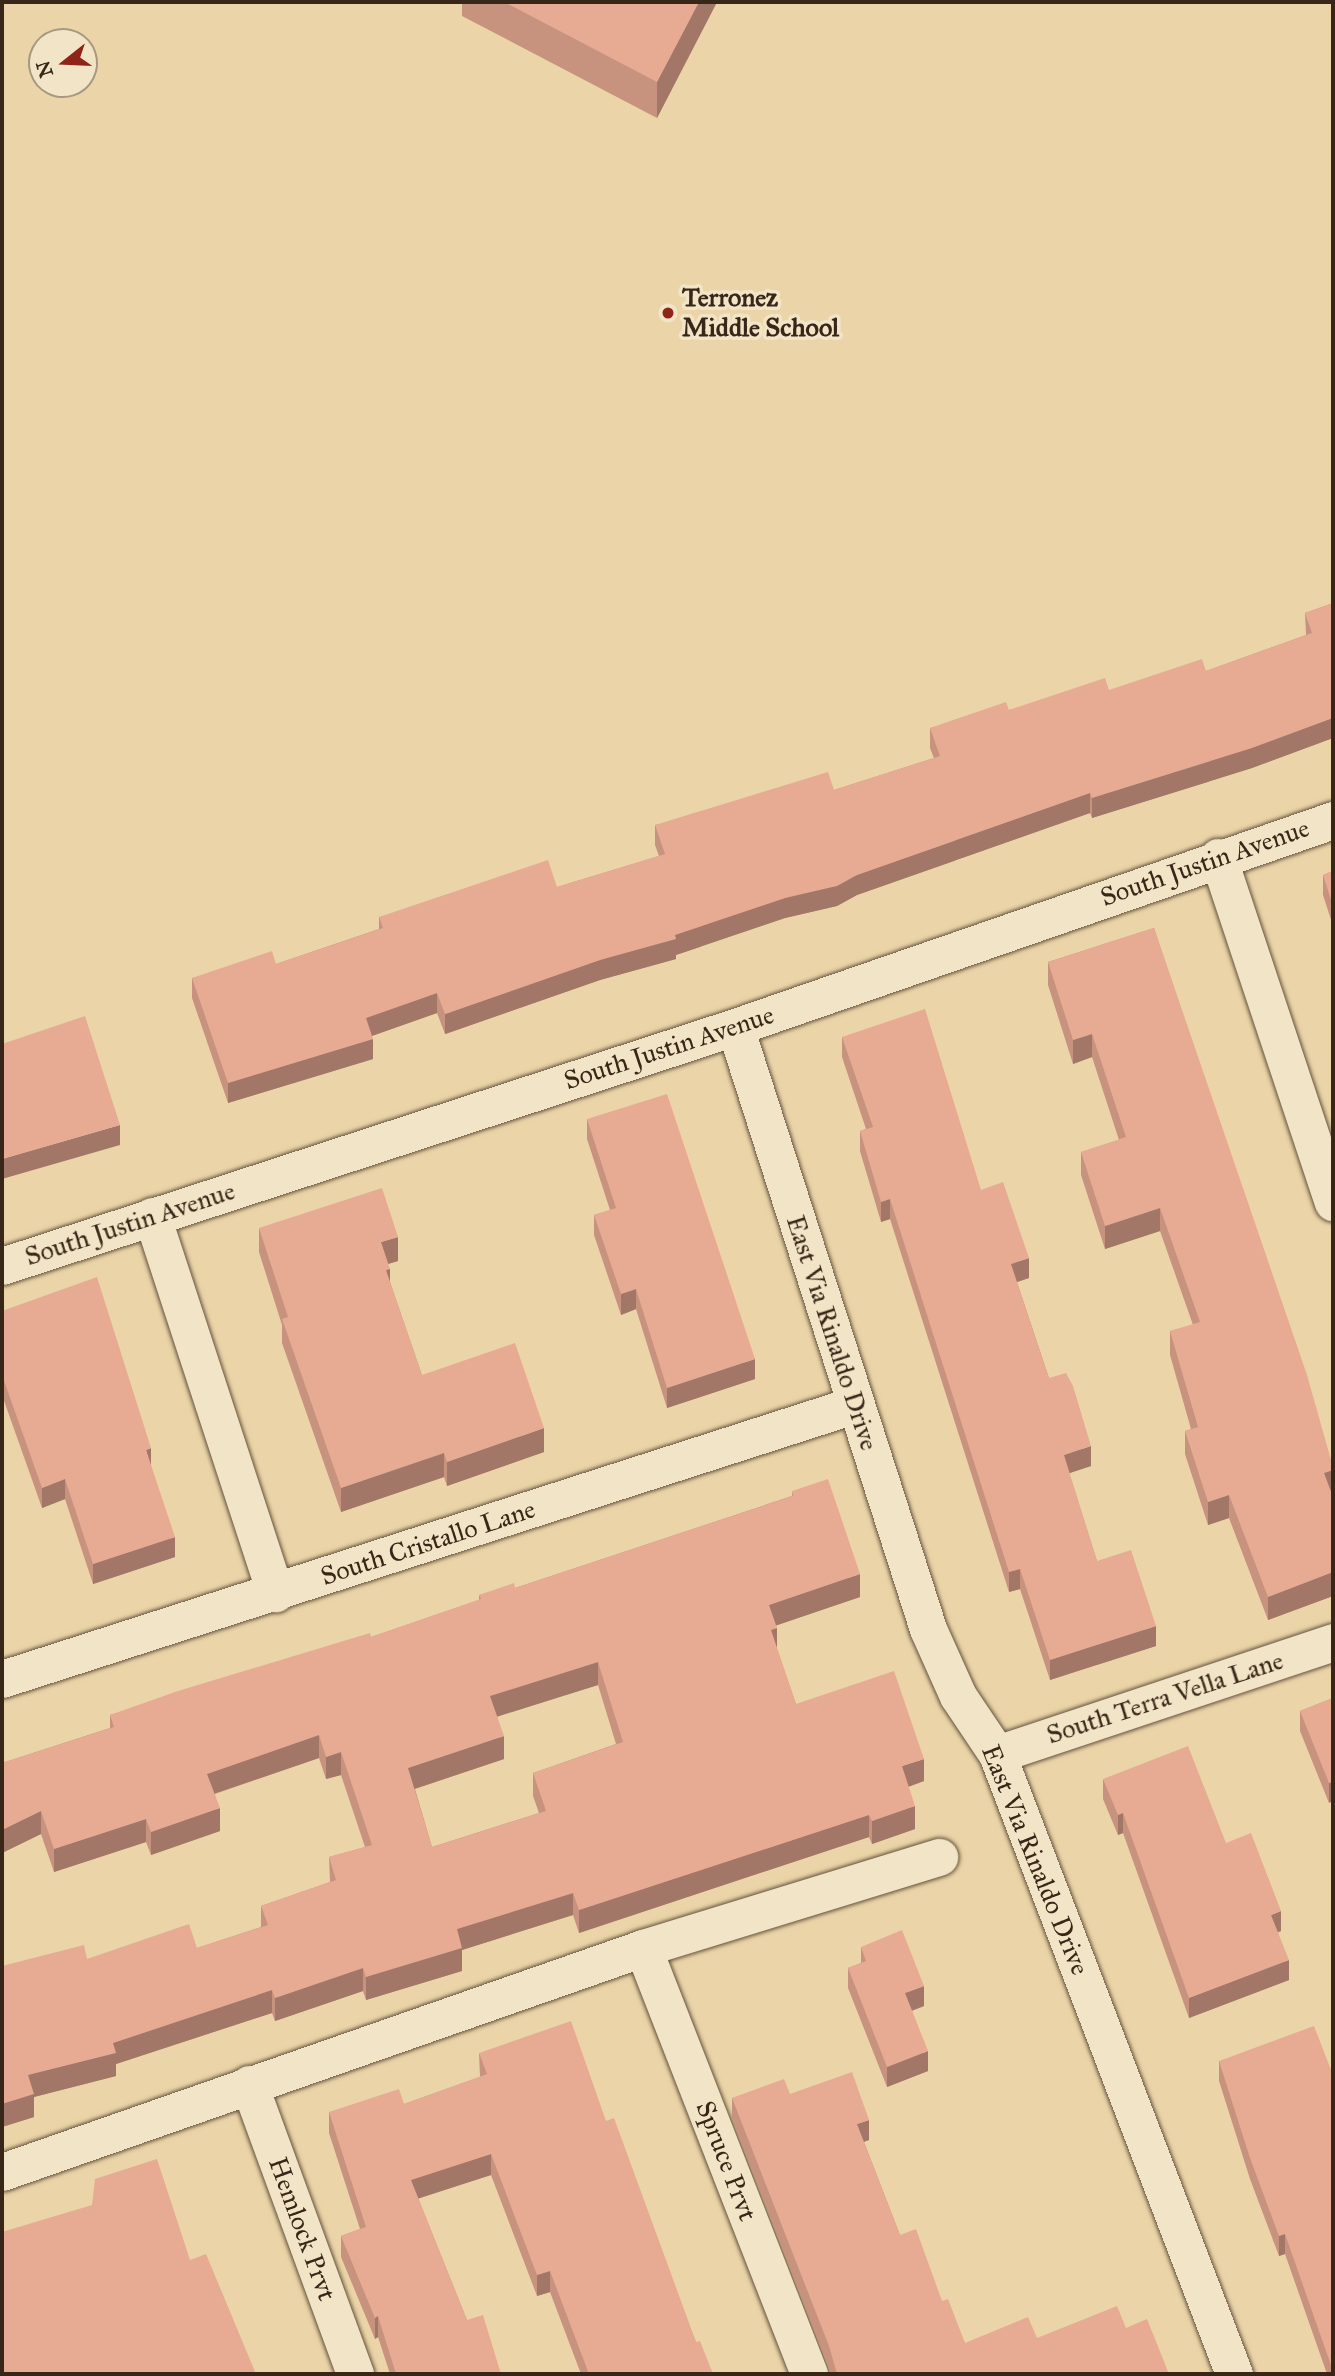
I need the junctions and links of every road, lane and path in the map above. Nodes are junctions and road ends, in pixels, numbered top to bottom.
1 (1333, 820) edge
2 (1218, 857) junction
3 (736, 1027) junction
4 (1333, 1202) edge
5 (152, 1216) junction
6 (2, 1266) edge
7 (854, 1405) junction
8 (275, 1592) junction
9 (1333, 1642) edge
10 (2, 1679) edge
11 (997, 1754) junction
12 (939, 1857) dead end
13 (643, 1948) junction
14 (249, 2084) junction
15 (2, 2172) edge
16 (355, 2374) edge
17 (809, 2374) edge
18 (1234, 2374) edge

1 - 2 street, South Justin Avenue
2 - 3 street, South Justin Avenue
2 - 4 street
3 - 5 street, South Justin Avenue
3 - 7 street, East Via Rinaldo Drive
5 - 6 street, South Justin Avenue
5 - 8 street
7 - 8 street, South Cristallo Lane
7 - 11 street, East Via Rinaldo Drive
8 - 10 street, South Cristallo Lane
9 - 11 street, South Terra Vella Lane
11 - 18 street, East Via Rinaldo Drive
12 - 13 street
13 - 14 street
13 - 17 street, Spruce Prvt
14 - 15 street
14 - 16 street, Hemlock Prvt

